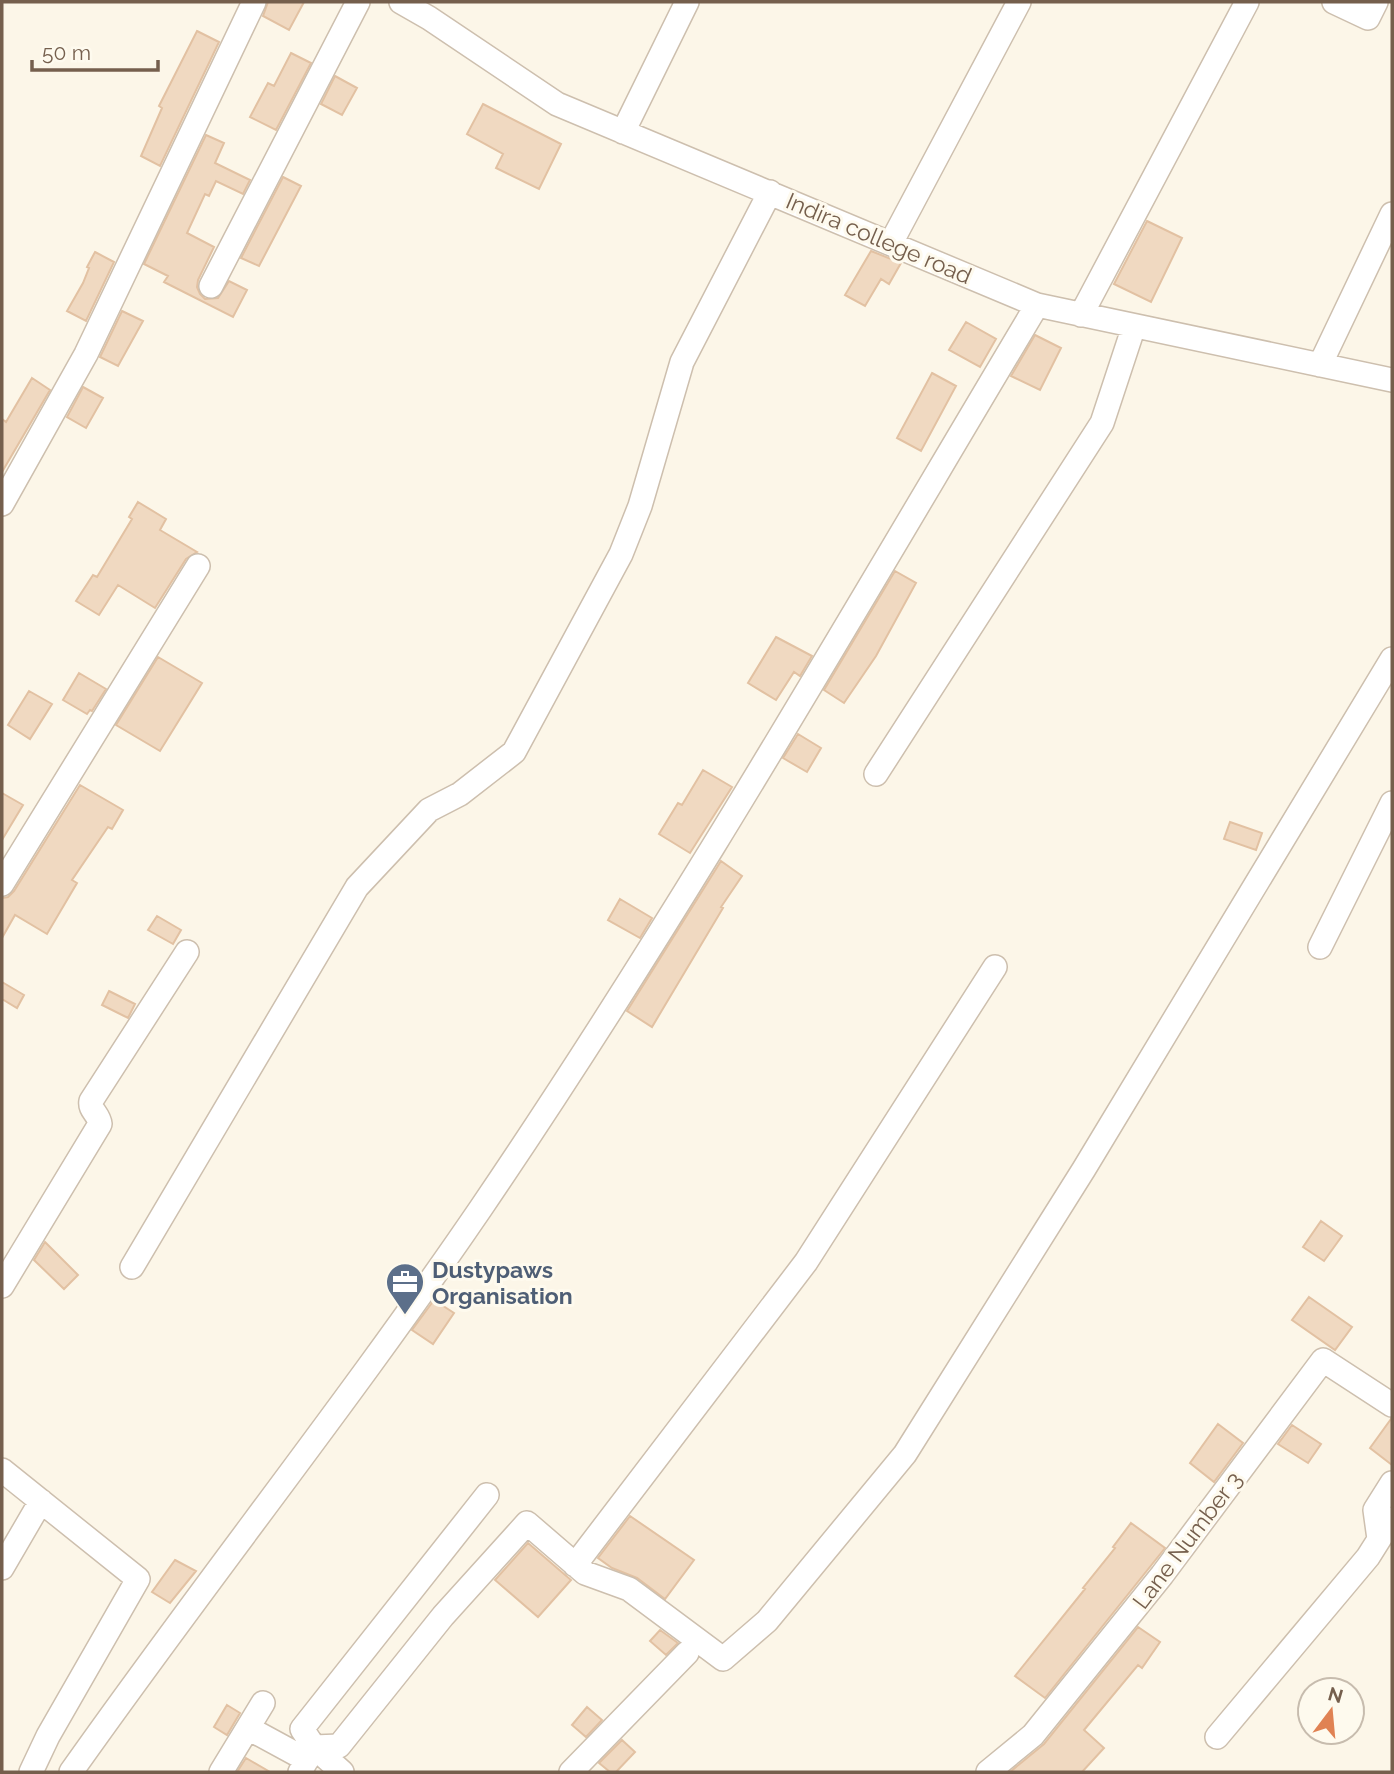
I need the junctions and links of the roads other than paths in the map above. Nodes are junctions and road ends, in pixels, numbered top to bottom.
1 (254, 2) edge
2 (358, 2) edge
3 (401, 2) edge
4 (687, 2) edge
5 (1019, 2) edge
6 (1247, 2) edge
7 (1334, 2) edge
8 (1376, 2) edge
9 (623, 132) junction
10 (770, 192) junction
11 (1392, 214) edge
12 (891, 243) junction
13 (211, 286) dead end
14 (1037, 305) junction
15 (1081, 315) junction
16 (1134, 326) junction
17 (1320, 365) junction
18 (1392, 380) edge
19 (2, 504) edge
20 (198, 566) dead end
21 (1392, 659) edge
22 (876, 774) dead end
23 (1392, 803) edge
24 (2, 884) edge
25 (1320, 947) dead end
26 (187, 952) dead end
27 (995, 967) dead end
28 (132, 1267) dead end
29 (2, 1286) edge
30 (1392, 1405) edge
31 (2, 1470) edge
32 (1392, 1483) edge
33 (487, 1495) dead end
34 (41, 1501) junction
35 (1392, 1518) edge
36 (1379, 1539) junction
37 (575, 1565) junction
38 (2, 1568) edge
39 (687, 1653) dead end
40 (263, 1703) dead end
41 (247, 1728) junction
42 (1217, 1737) dead end
43 (307, 1760) edge
44 (32, 1772) edge
45 (71, 1772) edge
46 (221, 1772) edge
47 (342, 1772) edge
48 (571, 1772) edge
49 (988, 1772) edge

1 - 19 street
2 - 13 street
3 - 9 street, Indira college road
4 - 9 street
5 - 12 street
6 - 15 street
7 - 8 street
9 - 10 street, Indira college road
10 - 12 street, Indira college road
10 - 28 street
11 - 17 street
12 - 14 street, Indira college road
14 - 15 street, Indira college road
14 - 45 street
15 - 16 street, Indira college road
16 - 17 street, Indira college road
16 - 22 street
17 - 18 street, Indira college road
20 - 24 street
21 - 37 street
23 - 25 street
26 - 29 street
27 - 37 street
30 - 49 street, Lane Number 3
31 - 34 street
32 - 36 street
33 - 43 street
34 - 38 street
34 - 44 street
35 - 36 street
36 - 42 street
37 - 43 street
39 - 48 street
40 - 41 street
41 - 43 street
41 - 46 street
43 - 47 street

